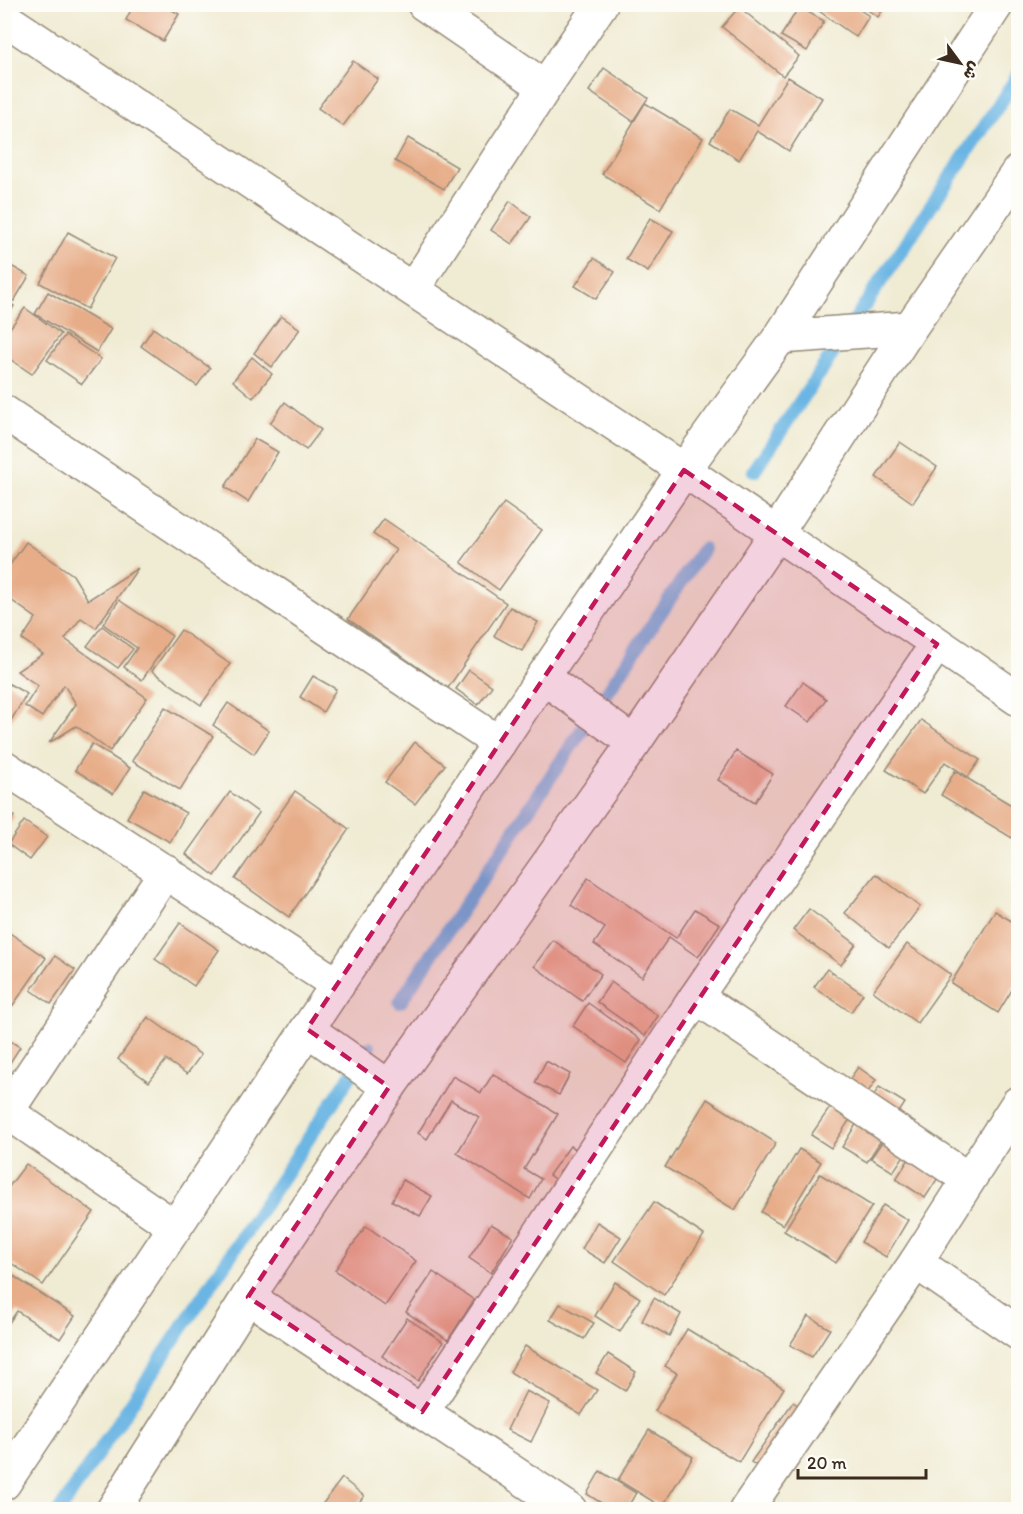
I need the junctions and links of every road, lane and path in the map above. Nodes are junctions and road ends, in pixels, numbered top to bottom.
1 (424, 4) edge
2 (601, 4) edge
3 (997, 4) edge
4 (4, 18) edge
5 (545, 87) junction
6 (1018, 172) edge
7 (413, 289) junction
8 (910, 328) junction
9 (780, 337) junction
10 (4, 412) edge
11 (684, 470) junction
12 (776, 534) junction
13 (937, 644) junction
14 (543, 677) junction
15 (1018, 699) edge
16 (499, 743) junction
17 (634, 743) junction
18 (4, 767) edge
19 (166, 871) junction
20 (338, 985) junction
21 (696, 997) junction
22 (307, 1029) junction
23 (389, 1087) junction
24 (1018, 1103) edge
25 (6, 1114) edge
26 (968, 1179) junction
27 (176, 1227) junction
28 (916, 1262) junction
29 (248, 1297) junction
30 (1018, 1333) edge
31 (422, 1412) junction
32 (4, 1483) edge
33 (113, 1509) edge
34 (570, 1509) edge
35 (746, 1509) edge

1 - 5 street
2 - 5 street
3 - 9 street
4 - 7 street
5 - 7 street
6 - 8 street
7 - 11 street
8 - 9 street
8 - 12 street
9 - 11 street
10 - 16 street
11 - 12 street
11 - 14 street
12 - 13 street
12 - 17 street
13 - 15 street
13 - 21 street
14 - 16 street
14 - 17 street
16 - 20 street
17 - 23 street
18 - 19 street
19 - 20 street
19 - 25 street
20 - 22 street
21 - 26 street
21 - 31 street
22 - 23 street
22 - 27 street
23 - 29 street
24 - 26 street
25 - 27 street
26 - 28 street
27 - 32 street
28 - 30 street
28 - 35 street
29 - 31 street
29 - 33 street
31 - 34 street

